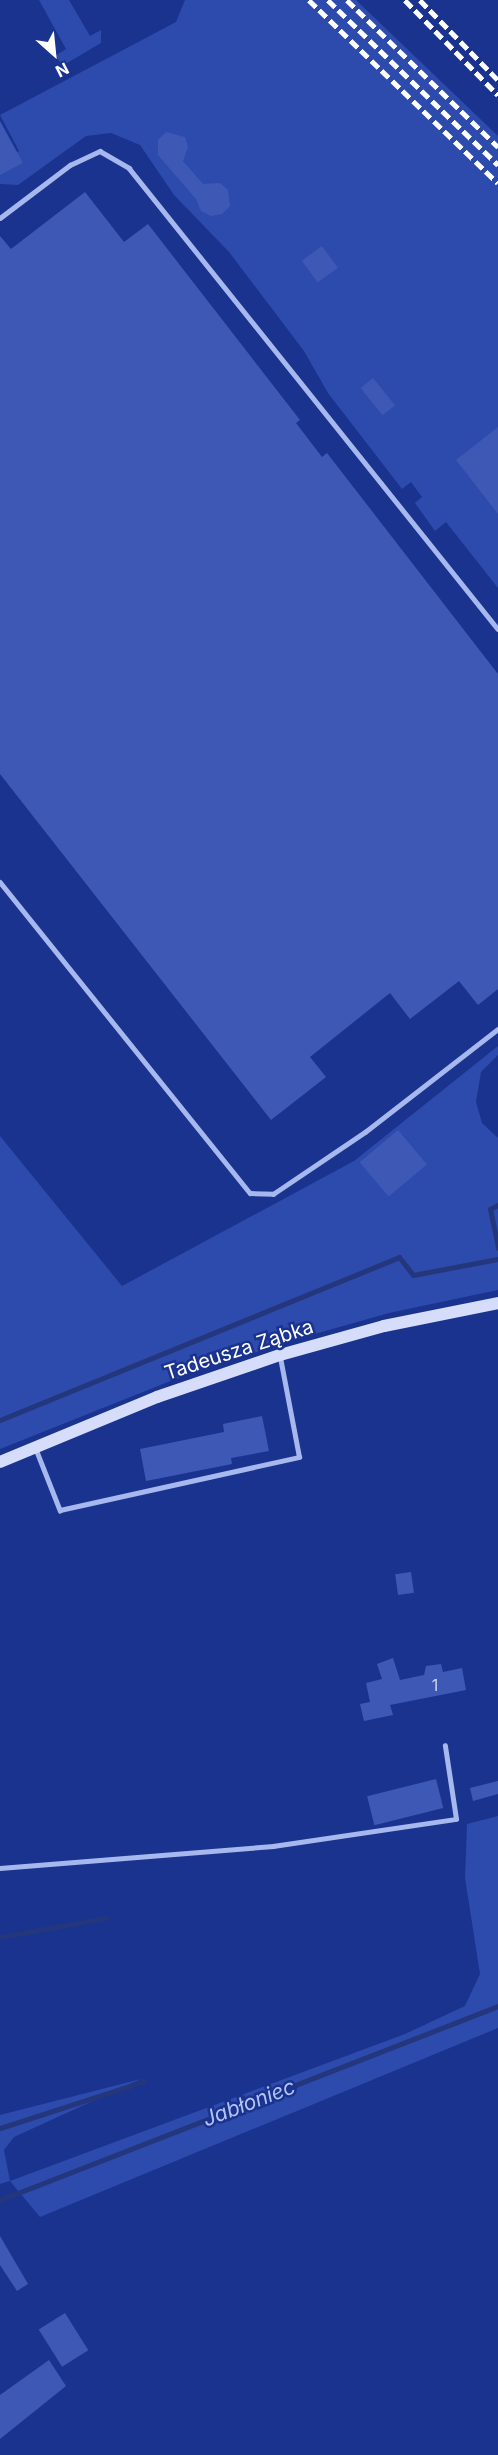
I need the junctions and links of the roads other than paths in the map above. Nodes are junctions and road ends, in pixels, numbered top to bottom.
1 (0, 218) edge
2 (498, 629) edge
3 (0, 882) edge
4 (498, 1029) edge
5 (498, 1303) edge
6 (280, 1355) junction
7 (36, 1448) junction
8 (0, 1462) edge
9 (445, 1746) dead end
10 (0, 1868) edge

1 - 2 lane
3 - 4 lane
5 - 6 street, Tadeusza Ząbka
6 - 7 street, Tadeusza Ząbka
6 - 7 lane
7 - 8 street, Tadeusza Ząbka
9 - 10 lane

